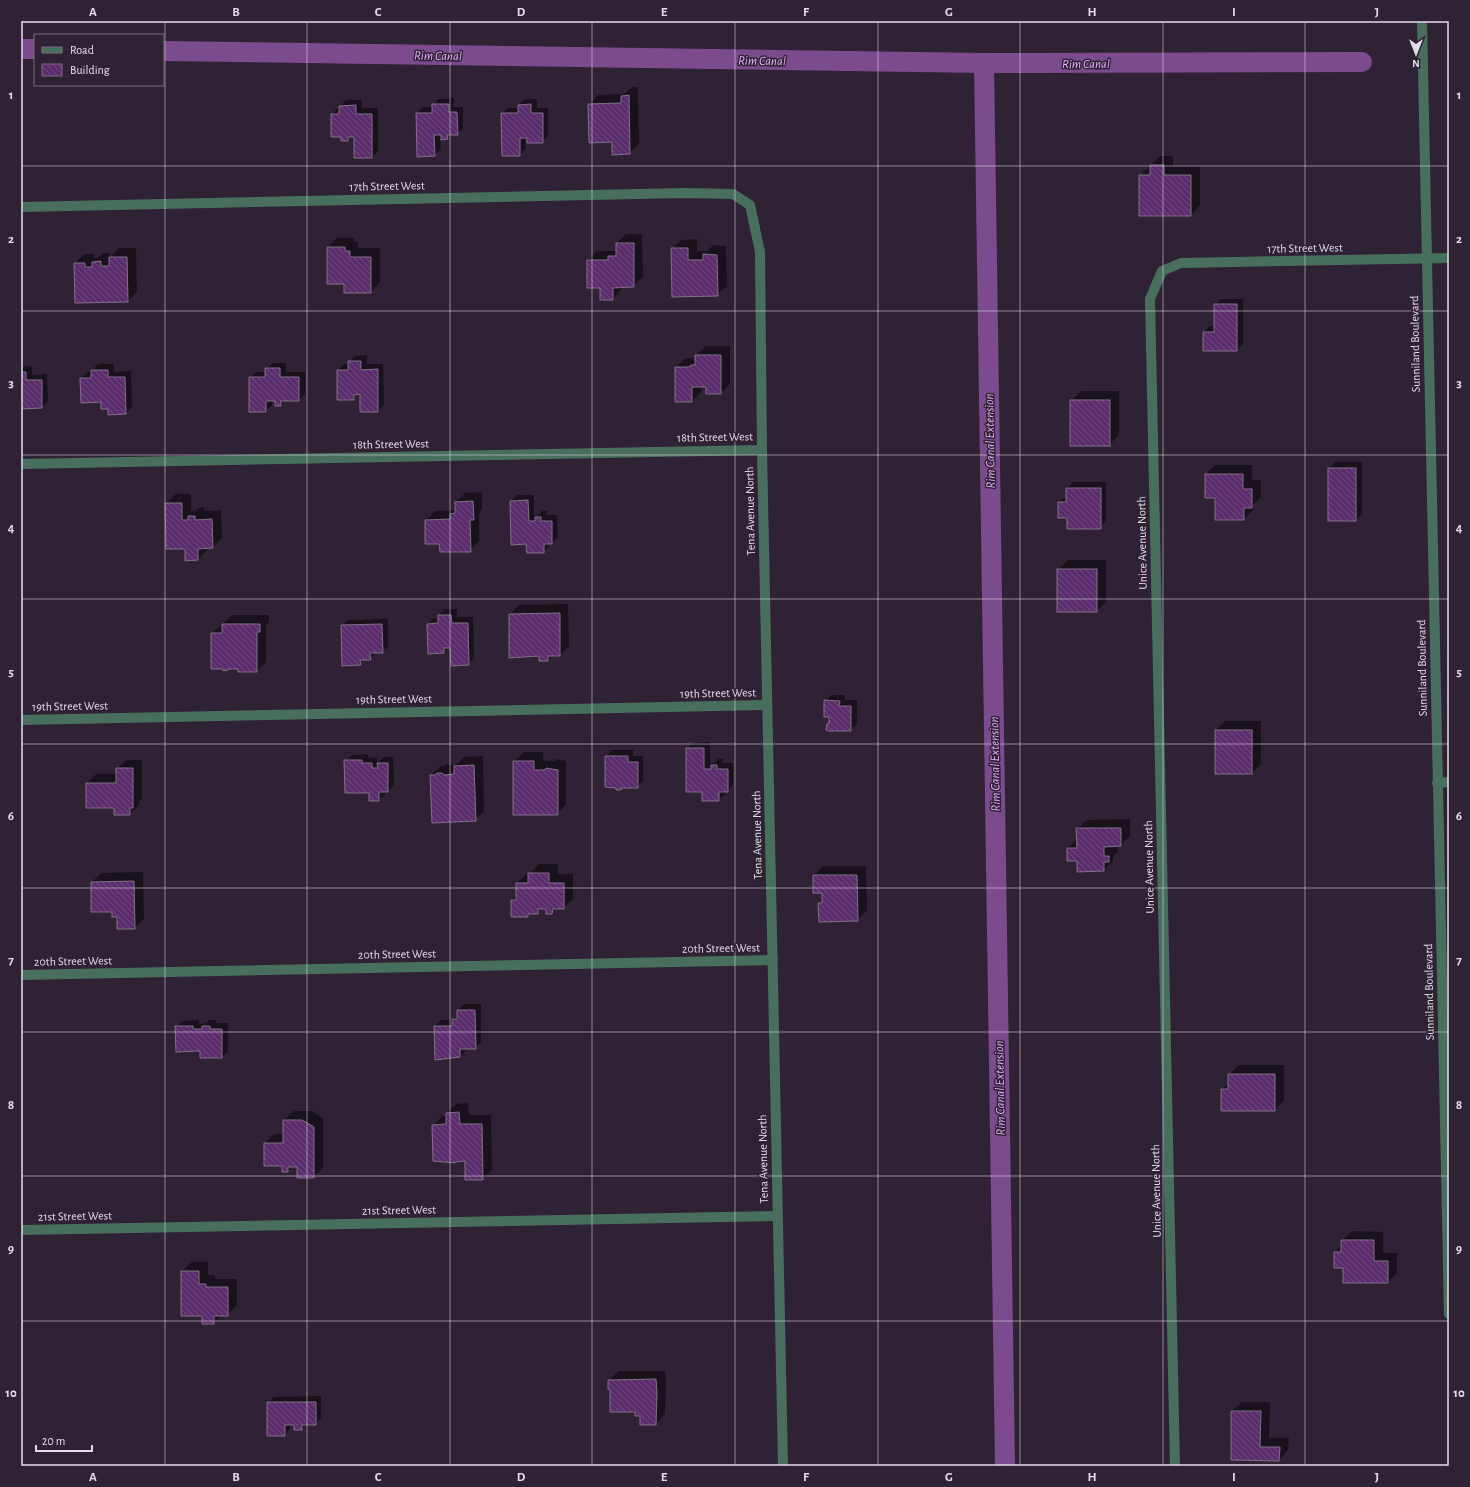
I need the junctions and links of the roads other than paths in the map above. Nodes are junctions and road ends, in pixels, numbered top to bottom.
1 (1422, 21) edge
2 (750, 205) joint
3 (21, 207) edge
4 (1426, 258) junction
5 (1449, 258) edge
6 (1162, 271) joint
7 (762, 450) junction
8 (21, 464) edge
9 (767, 705) junction
10 (21, 720) edge
11 (1449, 782) edge
12 (1437, 783) junction
13 (773, 960) junction
14 (21, 974) edge
15 (777, 1216) junction
16 (21, 1230) edge
17 (1449, 1314) edge
18 (782, 1466) edge
19 (1175, 1466) edge

1 - 4 street, Sunniland Boulevard
2 - 3 street, 17th Street West
2 - 7 street, Tena Avenue North
4 - 5 street, 17th Street West
4 - 6 street, 17th Street West
4 - 12 street, Sunniland Boulevard
6 - 19 street, Unice Avenue North
7 - 8 street, 18th Street West
7 - 9 street, Tena Avenue North
9 - 10 street, 19th Street West
9 - 13 street, Tena Avenue North
11 - 12 street
12 - 17 street, Sunniland Boulevard
13 - 14 street, 20th Street West
13 - 15 street, Tena Avenue North
15 - 16 street, 21st Street West
15 - 18 street, Tena Avenue North

